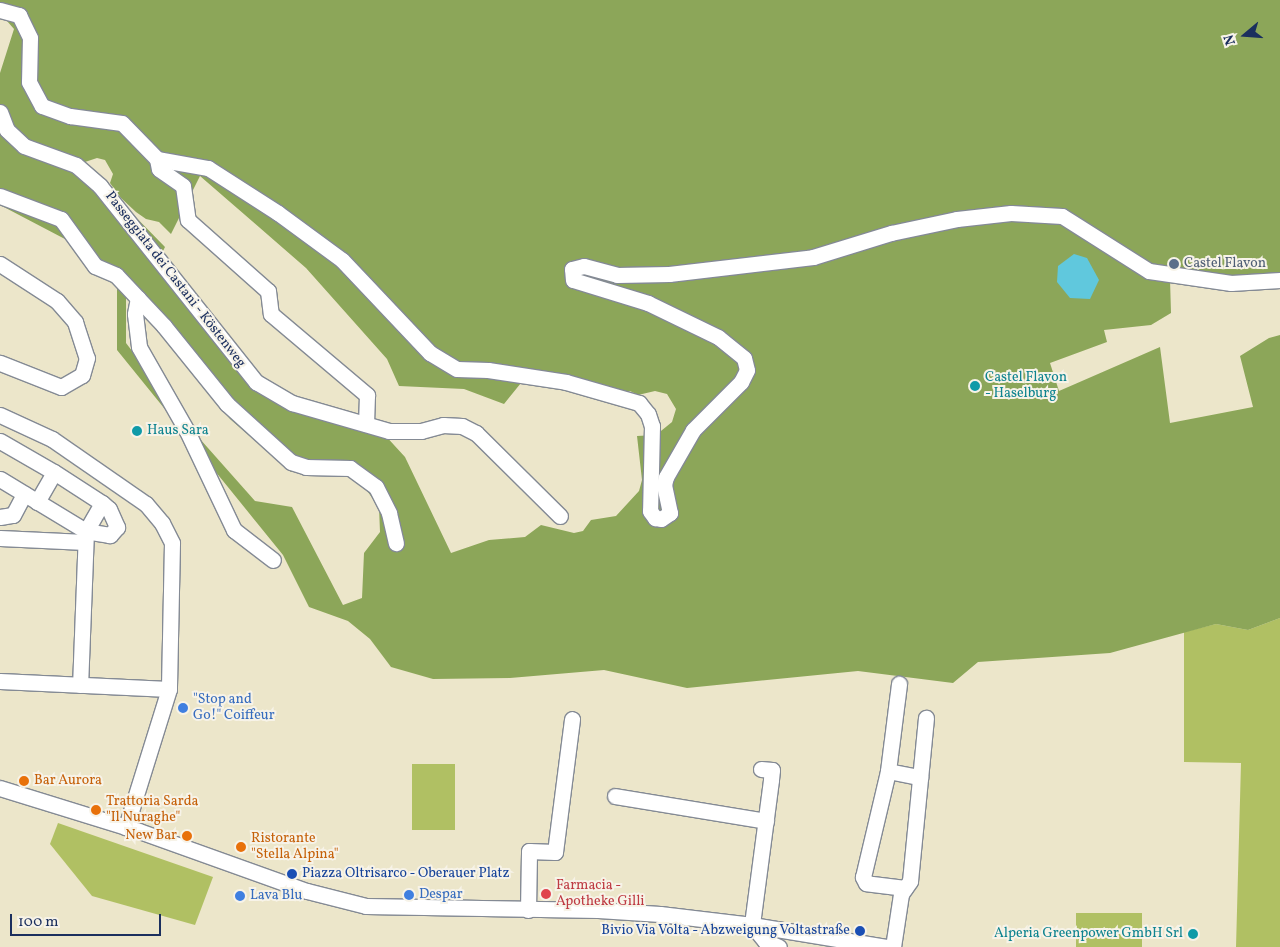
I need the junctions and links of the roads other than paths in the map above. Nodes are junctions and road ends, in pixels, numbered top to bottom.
1 (0, 10) edge
2 (0, 112) edge
3 (157, 159) junction
4 (0, 196) edge
5 (0, 264) edge
6 (1280, 280) edge
7 (138, 298) junction
8 (0, 364) edge
9 (0, 415) edge
10 (366, 424) junction
11 (0, 441) edge
12 (54, 472) junction
13 (0, 479) edge
14 (31, 498) junction
15 (102, 503) junction
16 (560, 516) dead end
17 (0, 517) edge
18 (86, 536) junction
19 (0, 538) edge
20 (396, 543) dead end
21 (273, 560) dead end
22 (0, 681) edge
23 (899, 684) dead end
24 (80, 685) junction
25 (170, 689) junction
26 (926, 718) dead end
27 (572, 719) dead end
28 (761, 769) dead end
29 (888, 771) junction
30 (920, 777) junction
31 (0, 788) edge
32 (615, 796) dead end
33 (766, 821) junction
34 (126, 827) junction
35 (905, 888) junction
36 (528, 910) junction
37 (752, 925) junction
38 (779, 947) edge
39 (886, 947) edge
40 (893, 947) edge

1 - 3 street
2 - 10 street, Passeggiata dei Castani - Köstenweg
3 - 6 street
3 - 10 street
4 - 7 street
5 - 8 street
7 - 20 street
7 - 21 street
9 - 25 street
10 - 16 street, Passeggiata dei Castani - Köstenweg
11 - 12 street
12 - 14 street
12 - 15 street
13 - 14 street
14 - 17 street
14 - 18 street
15 - 18 street
15 - 18 street
18 - 19 street
18 - 24 street
22 - 24 street
23 - 29 street
24 - 25 street
25 - 34 street
26 - 30 street
27 - 36 street
28 - 33 street
29 - 30 street
29 - 35 street
30 - 35 street
31 - 34 street
32 - 33 street
33 - 37 street
34 - 36 street
35 - 40 street
36 - 37 street
37 - 38 street
37 - 39 street

